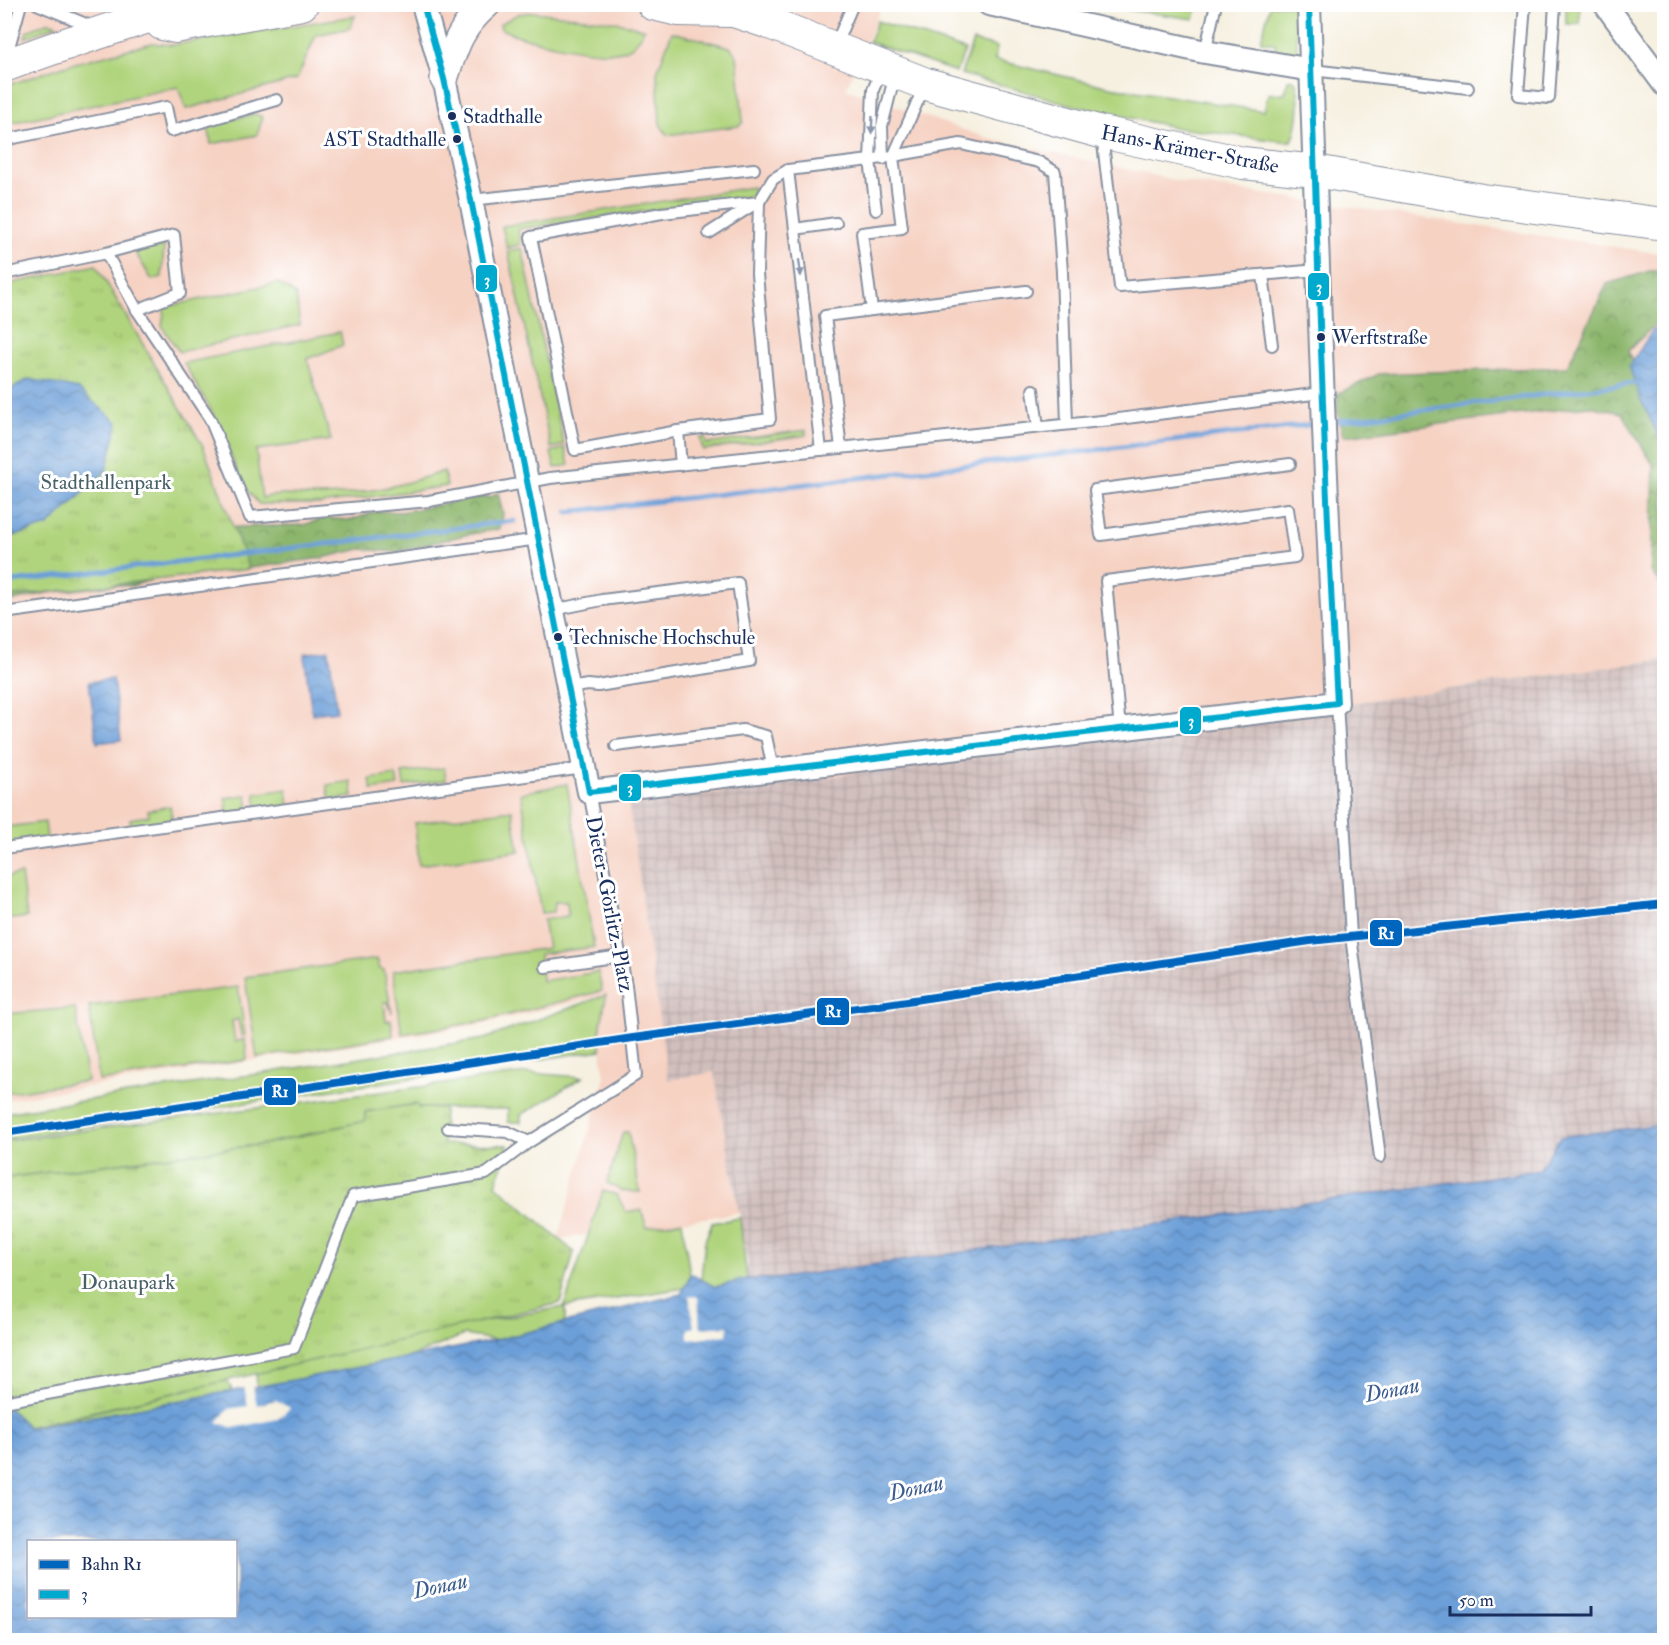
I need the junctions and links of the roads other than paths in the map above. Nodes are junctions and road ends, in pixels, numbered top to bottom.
1 (21, 4) edge
2 (37, 4) edge
3 (190, 4) edge
4 (303, 4) edge
5 (423, 4) edge
6 (488, 4) edge
7 (653, 4) edge
8 (853, 4) edge
9 (989, 4) edge
10 (1216, 4) edge
11 (1310, 4) edge
12 (1526, 4) edge
13 (1554, 4) edge
14 (1605, 4) edge
15 (722, 8) edge
16 (146, 20) junction
17 (101, 31) junction
18 (833, 49) junction
19 (1205, 52) junction
20 (4, 64) edge
21 (1312, 70) junction
22 (889, 71) junction
23 (444, 79) junction
24 (926, 84) junction
25 (1665, 84) edge
26 (1468, 88) dead end
27 (277, 100) dead end
28 (1101, 132) junction
29 (4, 140) edge
30 (888, 158) junction
31 (870, 160) junction
32 (753, 169) dead end
33 (788, 170) junction
34 (1315, 171) junction
35 (471, 200) junction
36 (759, 202) junction
37 (876, 210) dead end
38 (1664, 220) edge
39 (836, 223) dead end
40 (795, 229) junction
41 (709, 233) dead end
42 (106, 253) junction
43 (1318, 270) junction
44 (4, 274) edge
45 (1263, 275) junction
46 (1026, 291) dead end
47 (137, 310) junction
48 (872, 310) junction
49 (1272, 345) dead end
50 (1033, 390) dead end
51 (1321, 395) junction
52 (1067, 424) junction
53 (1038, 427) junction
54 (678, 430) junction
55 (841, 448) junction
56 (821, 450) junction
57 (1290, 464) dead end
58 (681, 465) junction
59 (528, 482) junction
60 (539, 539) junction
61 (553, 610) junction
62 (4, 613) edge
63 (569, 688) junction
64 (1337, 703) junction
65 (1120, 729) junction
66 (616, 746) dead end
67 (584, 768) junction
68 (772, 770) junction
69 (589, 792) junction
70 (4, 848) edge
71 (621, 956) junction
72 (544, 967) dead end
73 (448, 1128) dead end
74 (529, 1142) junction
75 (1380, 1157) dead end
76 (4, 1402) edge

1 - 20 lane
2 - 17 lane
3 - 16 main road
4 - 16 main road
5 - 23 street, Dieter-Görlitz-Platz
6 - 23 street
7 - 15 main road, Hans-Krämer-Straße
8 - 18 lane
9 - 19 street
10 - 19 lane
11 - 21 street
12 - 13 lane
14 - 25 street
15 - 18 main road, Hans-Krämer-Straße
16 - 17 main road
17 - 20 main road
18 - 22 main road, Hans-Krämer-Straße
19 - 21 street
21 - 26 lane
21 - 34 street
22 - 24 main road, Hans-Krämer-Straße
22 - 30 lane
22 -> 31 lane
23 - 35 street, Dieter-Görlitz-Platz
24 - 28 main road, Hans-Krämer-Straße
24 - 30 lane
27 - 29 lane
28 - 34 main road, Hans-Krämer-Straße
28 - 45 lane
30 - 31 lane
30 - 48 lane
30 - 52 lane
31 - 33 lane
31 - 37 lane
32 - 35 lane
33 - 36 lane
33 - 40 lane
34 - 38 main road, Hans-Krämer-Straße
34 - 43 street
35 - 59 street, Dieter-Görlitz-Platz
36 - 41 lane
36 - 54 lane
36 - 54 lane
39 - 40 lane
40 -> 56 lane
42 - 44 lane
42 - 47 lane
42 - 47 lane
43 - 45 lane
43 - 51 street
45 - 49 lane
46 - 48 lane
47 - 59 lane
48 - 55 lane
50 - 53 lane
51 - 52 lane
51 - 64 street
52 - 53 lane
53 - 55 lane
54 - 58 lane
55 - 56 lane
56 - 58 lane
57 - 65 lane
58 - 59 lane
59 - 60 street, Dieter-Görlitz-Platz
60 - 61 street, Dieter-Görlitz-Platz
60 - 62 lane
61 - 63 street, Dieter-Görlitz-Platz
61 - 63 lane
63 - 67 street, Dieter-Görlitz-Platz
64 - 65 street
64 - 75 lane
65 - 68 street
66 - 68 lane
67 - 69 street, Dieter-Görlitz-Platz
67 - 70 lane
68 - 69 street
69 - 71 lane, Dieter-Görlitz-Platz
71 - 72 lane
71 - 74 lane, Dieter-Görlitz-Platz
73 - 74 lane
74 - 76 lane, Dieter-Görlitz-Platz

